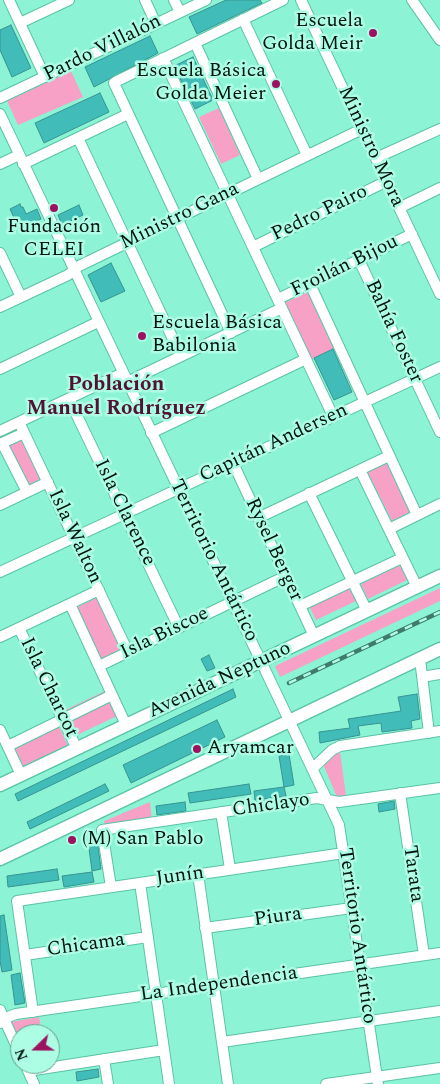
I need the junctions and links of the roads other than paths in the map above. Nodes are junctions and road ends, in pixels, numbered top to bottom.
1 (9, 0) edge
2 (69, 0) edge
3 (145, 0) edge
4 (174, 0) edge
5 (206, 0) edge
6 (283, 0) edge
7 (301, 0) edge
8 (412, 0) edge
9 (180, 12) junction
10 (243, 20) junction
11 (20, 23) junction
12 (156, 24) junction
13 (440, 40) edge
14 (194, 43) junction
15 (163, 58) junction
16 (45, 77) junction
17 (0, 98) edge
18 (0, 114) edge
19 (128, 114) junction
20 (362, 129) junction
21 (440, 129) edge
22 (78, 138) junction
23 (307, 155) junction
24 (376, 158) junction
25 (21, 159) junction
26 (0, 164) edge
27 (258, 179) junction
28 (387, 181) junction
29 (440, 188) edge
30 (227, 194) junction
31 (399, 208) junction
32 (177, 218) junction
33 (412, 234) junction
34 (127, 242) junction
35 (253, 247) junction
36 (0, 253) edge
37 (359, 260) junction
38 (74, 270) junction
39 (310, 284) junction
40 (440, 294) edge
41 (21, 297) junction
42 (280, 304) junction
43 (0, 307) edge
44 (98, 322) junction
45 (230, 332) junction
46 (181, 356) junction
47 (306, 359) junction
48 (440, 367) edge
49 (0, 369) edge
50 (125, 377) junction
51 (415, 378) junction
52 (69, 399) junction
53 (364, 402) junction
54 (333, 416) junction
55 (19, 422) junction
56 (0, 431) edge
57 (151, 432) junction
58 (440, 432) edge
59 (24, 433) junction
60 (1, 444) edge
61 (389, 456) junction
62 (233, 463) junction
63 (360, 470) junction
64 (48, 482) junction
65 (178, 489) junction
66 (27, 492) junction
67 (309, 493) junction
68 (440, 504) edge
69 (0, 505) edge
70 (124, 514) junction
71 (417, 515) junction
72 (258, 518) junction
73 (388, 529) junction
74 (74, 537) junction
75 (402, 558) junction
76 (0, 572) edge
77 (286, 576) junction
78 (440, 576) edge
79 (352, 581) junction
80 (417, 587) junction
81 (99, 590) junction
82 (232, 602) junction
83 (70, 604) junction
84 (300, 606) junction
85 (366, 611) junction
86 (19, 628) junction
87 (179, 628) junction
88 (314, 636) junction
89 (0, 637) edge
90 (440, 650) edge
91 (128, 652) junction
92 (420, 659) junction
93 (261, 661) junction
94 (99, 666) junction
95 (440, 674) edge
96 (422, 677) junction
97 (112, 695) junction
98 (63, 720) junction
99 (289, 721) junction
100 (126, 725) junction
101 (0, 730) edge
102 (435, 732) edge
103 (8, 746) junction
104 (77, 749) junction
105 (312, 769) junction
106 (22, 775) junction
107 (0, 785) edge
108 (440, 788) edge
109 (400, 793) junction
110 (328, 800) junction
111 (222, 812) junction
112 (344, 853) junction
113 (0, 859) edge
114 (230, 870) junction
115 (198, 874) junction
116 (140, 882) junction
117 (111, 887) junction
118 (352, 908) junction
119 (205, 928) junction
120 (148, 937) junction
121 (440, 952) edge
122 (25, 955) junction
123 (424, 955) junction
124 (360, 964) junction
125 (214, 986) junction
126 (156, 994) junction
127 (440, 1011) edge
128 (33, 1012) junction
129 (2, 1017) edge
130 (368, 1021) junction
131 (10, 1033) edge
132 (222, 1042) junction
133 (164, 1050) junction
134 (104, 1059) junction
135 (60, 1064) edge
136 (440, 1068) edge
137 (377, 1080) edge
138 (108, 1084) edge
139 (169, 1084) edge
140 (228, 1084) edge
141 (326, 1084) edge

1 - 11 street
2 - 11 street
3 - 12 street
4 - 9 street
5 - 9 street, Pardo Villalón
6 - 10 street, Pardo Villalón
7 - 20 street, Ministro Mora
8 - 13 street
9 - 12 street, Pardo Villalón
10 - 14 street, Pardo Villalón
10 - 23 street
11 - 16 street
12 - 16 street, Pardo Villalón
14 - 15 street, Pardo Villalón
14 - 27 street
15 - 19 street, Pardo Villalón
15 - 30 street
16 - 17 street, Pardo Villalón
18 - 25 street, Territorio Antártico
19 - 22 street
19 - 32 street
20 - 23 street, Ministro Gana
20 - 24 street, Ministro Mora
21 - 24 street
22 - 25 street
22 - 34 street
23 - 27 street, Ministro Gana
24 - 28 street, Ministro Mora
25 - 26 street
25 - 38 street, Territorio Antártico
27 - 30 street, Ministro Gana
28 - 31 street, Ministro Mora
28 - 35 street, Pedro Pairo
29 - 31 street
30 - 32 street, Ministro Gana
30 - 35 street
31 - 33 street, Ministro Mora
32 - 34 street, Ministro Gana
32 - 45 street
33 - 37 street, Froilán Bijou
33 - 40 street, Ministro Mora
34 - 38 street, Ministro Gana
34 - 46 street
35 - 42 street
36 - 41 street
37 - 39 street, Froilán Bijou
37 - 51 street, Bahía Foster
38 - 41 street, Ministro Gana
38 - 44 street, Territorio Antártico
39 - 42 street, Froilán Bijou
39 - 53 street
41 - 43 street, Ministro Gana
42 - 45 street, Froilán Bijou
42 - 47 street
44 - 49 street
44 - 50 street, Territorio Antártico
45 - 46 street, Froilán Bijou
46 - 50 street, Froilán Bijou
47 - 54 street
47 - 57 street
48 - 51 street, Capitán Andersen
50 - 52 street, Froilán Bijou
50 - 57 street, Territorio Antártico
51 - 53 street, Capitán Andersen
51 - 58 street, Bahía Foster
52 - 55 street, Froilán Bijou
52 - 70 street, Isla Clarence
53 - 54 street, Capitán Andersen
53 - 61 street
54 - 62 street, Capitán Andersen
55 - 56 street, Froilán Bijou
55 - 59 street, Isla Walton
57 - 65 street, Territorio Antártico
59 - 60 street
59 - 64 street, Isla Walton
60 - 66 street, Isla Walton
61 - 63 street
61 - 71 street
62 - 65 street, Capitán Andersen
62 - 72 street, Rysel Berger
63 - 67 street
63 - 73 street
64 - 66 street
64 - 74 street, Isla Walton
65 - 70 street, Capitán Andersen
65 - 82 street, Territorio Antártico
66 - 69 street
67 - 72 street
67 - 79 street
68 - 71 street
70 - 74 street, Capitán Andersen
70 - 87 street, Isla Clarence
71 - 73 street
72 - 77 street, Rysel Berger
73 - 75 street
74 - 76 street, Capitán Andersen
74 - 81 street, Isla Walton
75 - 79 street
75 - 80 street
77 - 82 street, Isla Biscoe
77 - 84 street, Rysel Berger
78 - 80 main road, Avenida Neptuno
79 - 84 street
79 - 85 street
80 - 85 main road, Avenida Neptuno
81 - 83 street
81 - 91 street, Isla Walton
82 - 87 street, Isla Biscoe
82 - 93 street, Territorio Antártico
83 - 86 street
83 - 94 street, Isla Walton
84 - 88 street, Rysel Berger
85 - 88 main road, Avenida Neptuno
86 - 89 street
86 - 98 street, Isla Charcot
87 - 91 street, Isla Biscoe
88 - 93 main road, Avenida Neptuno
90 - 92 main road
91 - 94 street, Isla Biscoe
92 - 96 street
92 - 99 main road
93 - 99 street, Territorio Antártico
93 - 100 main road, Avenida Neptuno
94 - 97 street, Isla Walton
95 - 96 street
96 - 102 street
97 - 98 street
97 - 100 street, Isla Walton
98 - 103 street
98 - 104 street, Isla Charcot
99 - 105 street, Territorio Antártico
99 - 113 main road
100 - 104 main road, Avenida Neptuno
101 - 103 street
102 - 105 street
103 - 106 street
104 - 106 main road, Avenida Neptuno
105 - 110 street, Territorio Antártico
106 - 107 main road, Avenida Neptuno
108 - 109 street, Chiclayo
109 - 110 street, Chiclayo
109 - 123 street, Tarata
110 - 111 street, Chiclayo
110 - 112 street, Territorio Antártico
111 - 114 street
111 - 117 street, Chiclayo
112 - 114 street, Junín
112 - 118 street, Territorio Antártico
114 - 115 street, Junín
115 - 116 street, Junín
115 - 119 street
116 - 117 street, Junín
116 - 120 street
117 - 122 street, Junín
118 - 119 street, Piura
118 - 124 street, Territorio Antártico
119 - 125 street
120 - 122 street, Chicama
120 - 126 street
121 - 123 street, La Independencia
122 - 128 street
123 - 124 street, La Independencia
124 - 125 street, La Independencia
124 - 130 street, Territorio Antártico
125 - 126 street, La Independencia
125 - 132 street
126 - 128 street, La Independencia
126 - 133 street
127 - 130 street
128 - 129 street, La Independencia
129 - 131 street
130 - 132 street
130 - 137 street, Territorio Antártico
132 - 140 street
133 - 134 street
133 - 139 street
134 - 135 street
134 - 138 street
136 - 137 street
137 - 141 street

